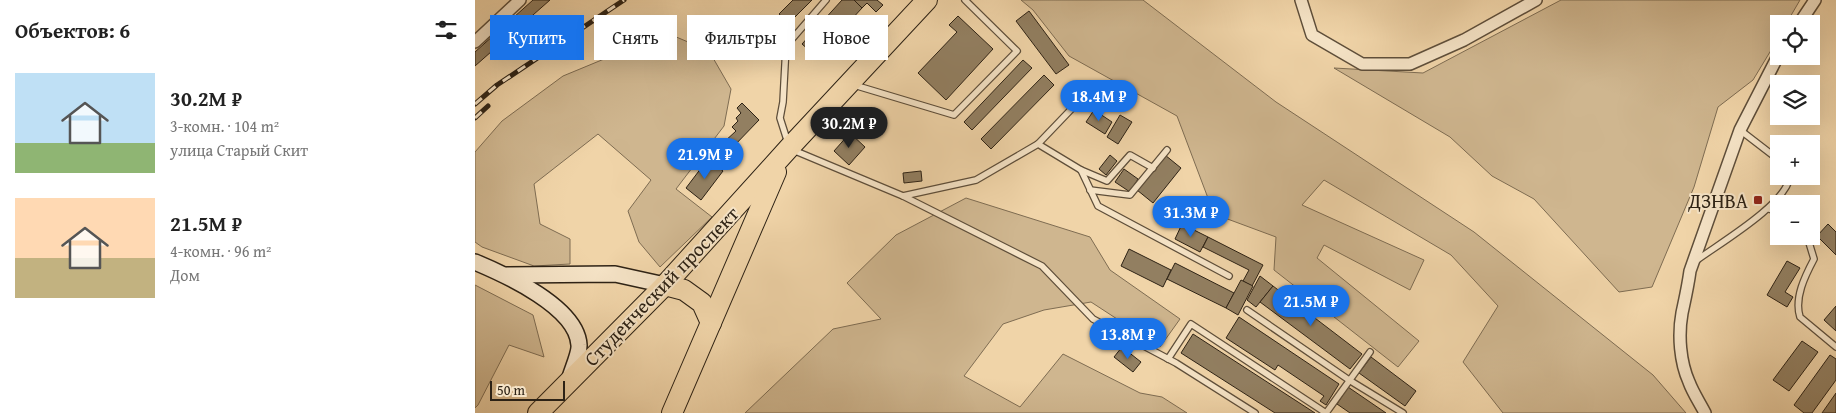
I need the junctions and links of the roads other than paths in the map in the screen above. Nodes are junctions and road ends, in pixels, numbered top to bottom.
1 (520, 0) edge
2 (826, 0) edge
3 (927, 0) edge
4 (965, 0) edge
5 (1301, 0) edge
6 (1536, 0) edge
7 (1815, 0) edge
8 (1805, 15) edge
9 (475, 42) edge
10 (1773, 65) edge
11 (849, 83) junction
12 (1082, 98) dead end
13 (1740, 130) junction
14 (1038, 144) junction
15 (1167, 150) dead end
16 (786, 152) junction
17 (1770, 153) edge
18 (1153, 168) junction
19 (1081, 170) junction
20 (1787, 185) edge
21 (1090, 190) junction
22 (903, 196) junction
23 (1769, 209) joint
24 (1810, 245) edge
25 (475, 262) edge
26 (1693, 262) junction
27 (507, 275) junction
28 (1229, 276) dead end
29 (665, 286) junction
30 (1247, 310) dead end
31 (711, 323) junction
32 (1836, 347) edge
33 (1370, 352) dead end
34 (1168, 359) junction
35 (1349, 380) junction
36 (568, 383) junction
37 (538, 413) edge
38 (672, 413) edge
39 (1255, 413) edge
40 (1326, 413) edge
41 (1403, 413) edge
42 (1705, 413) edge

1 - 9 street
2 - 16 lane
3 - 11 highway, Студенческий проспект
4 - 11 lane
5 - 6 street
7 - 8 street
10 - 13 street
11 - 16 highway, Студенческий проспект
12 - 14 lane
13 - 17 lane
13 - 26 street
14 - 19 lane
14 - 22 lane
15 - 18 lane
16 - 22 lane
16 - 29 highway, Студенческий проспект
16 - 31 highway
18 - 19 lane
18 - 21 lane
19 - 21 lane
20 - 23 lane
21 - 28 lane
22 - 34 lane
23 - 26 lane
24 - 32 lane
25 - 27 street
26 - 42 street
27 - 29 street
27 - 36 street
29 - 31 highway
29 - 36 highway, Студенческий проспект
30 - 35 lane
31 - 38 highway
33 - 35 lane
34 - 39 lane
34 - 40 lane
35 - 40 lane
35 - 41 lane
36 - 37 highway, Студенческий проспект

